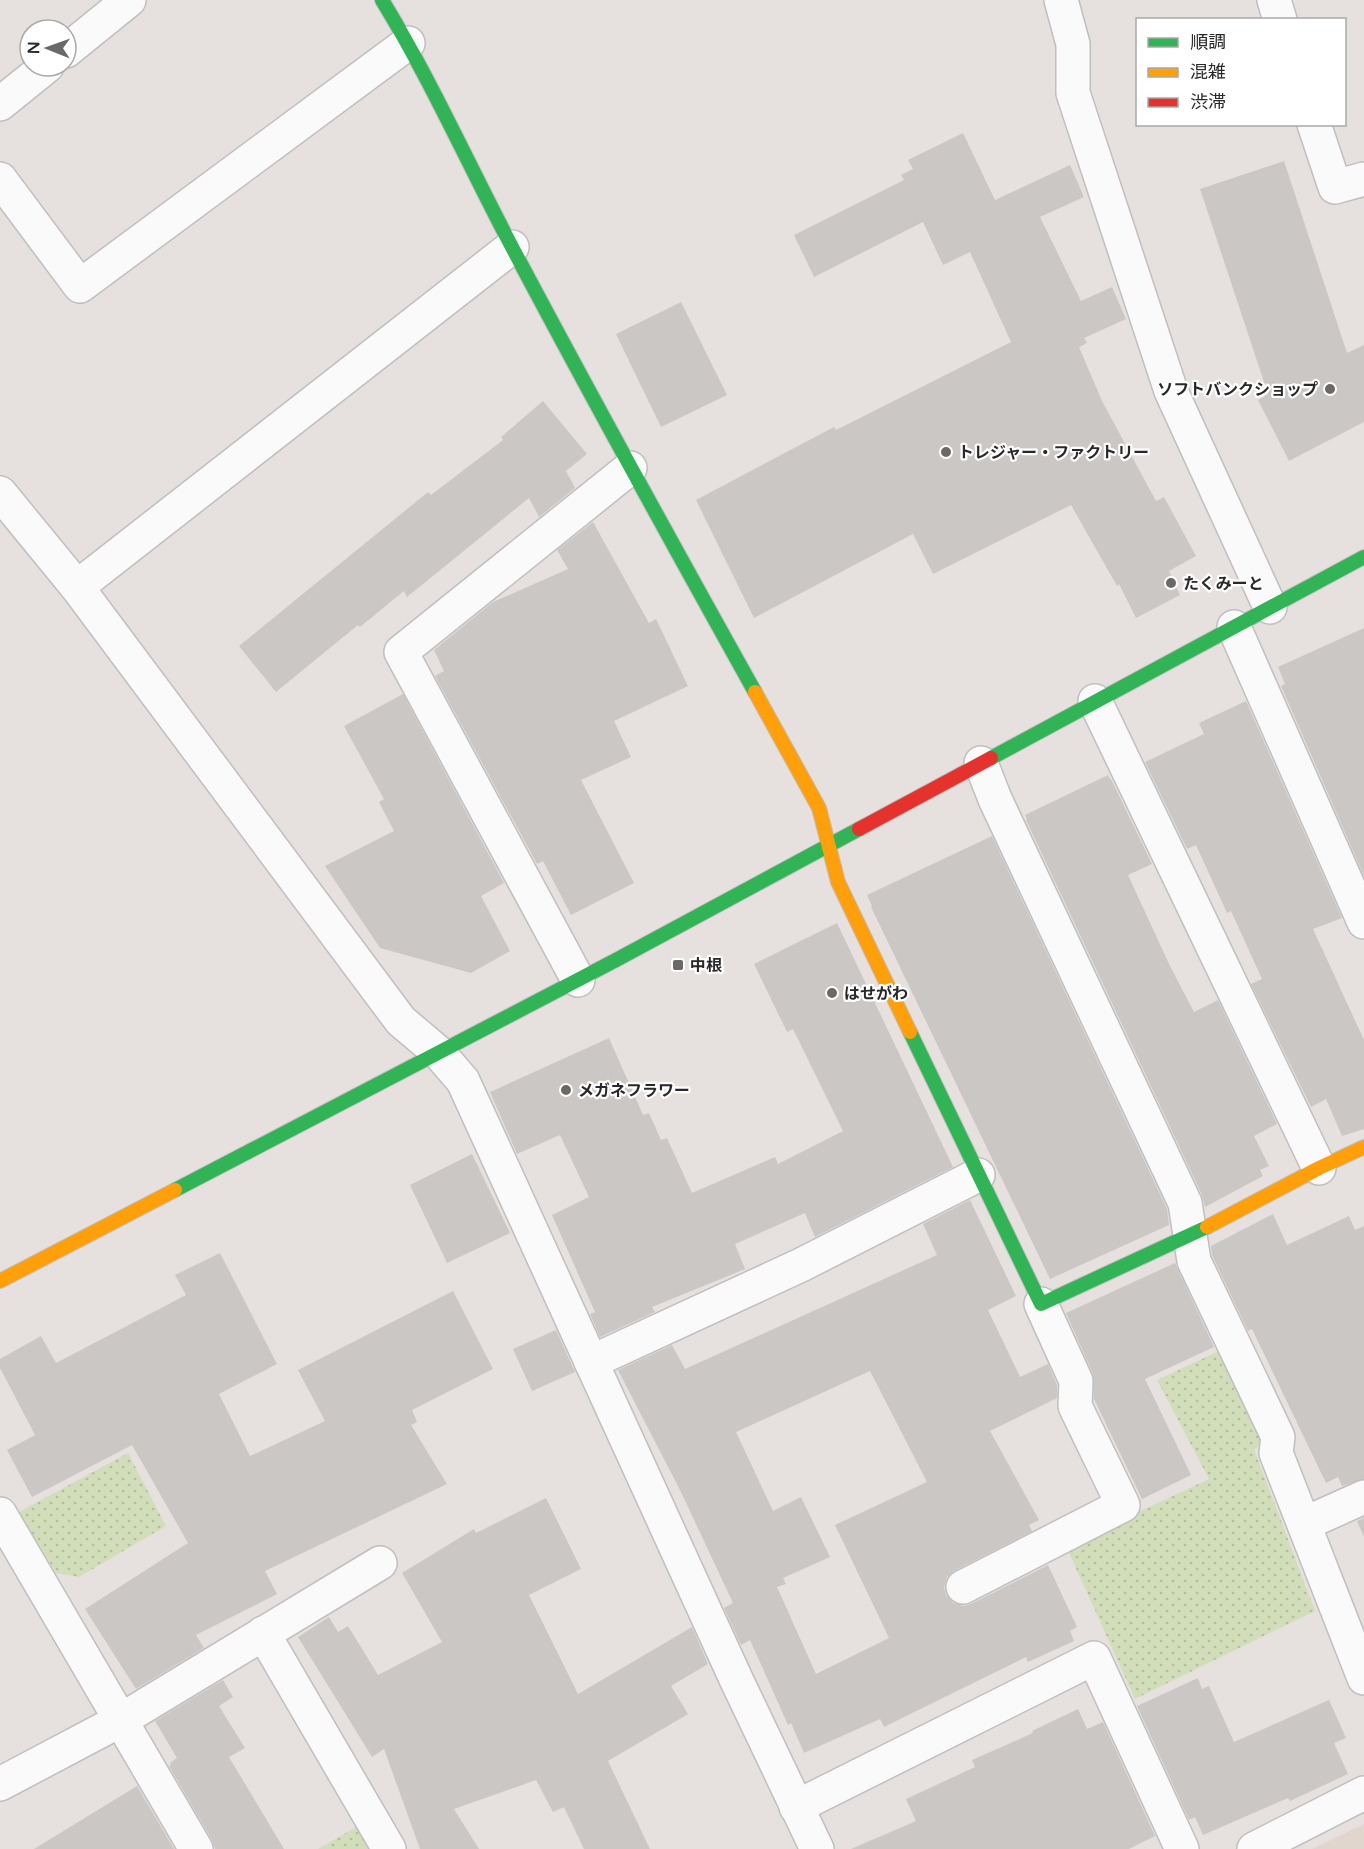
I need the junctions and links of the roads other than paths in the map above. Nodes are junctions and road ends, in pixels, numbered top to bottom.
1 (129, 0) edge
2 (382, 0) edge
3 (1061, 0) edge
4 (1274, 0) edge
5 (1279, 18) edge
6 (78, 41) edge
7 (408, 43) junction
8 (32, 78) edge
9 (0, 104) edge
10 (1315, 126) edge
11 (0, 179) edge
12 (1364, 179) edge
13 (512, 247) junction
14 (630, 468) junction
15 (0, 494) edge
16 (1364, 557) edge
17 (78, 587) junction
18 (1270, 607) junction
19 (1234, 627) junction
20 (1095, 701) junction
21 (981, 763) junction
22 (828, 847) junction
23 (1364, 922) edge
24 (578, 980) junction
25 (439, 1053) junction
26 (1364, 1148) edge
27 (1319, 1168) junction
28 (978, 1175) junction
29 (1190, 1236) junction
30 (0, 1281) edge
31 (1041, 1304) junction
32 (591, 1362) junction
33 (1364, 1497) edge
34 (0, 1514) edge
35 (1304, 1524) junction
36 (380, 1563) dead end
37 (963, 1587) dead end
38 (263, 1634) junction
39 (1364, 1678) edge
40 (121, 1720) junction
41 (0, 1784) edge
42 (1364, 1793) edge
43 (796, 1807) junction
44 (196, 1849) edge
45 (389, 1849) edge
46 (817, 1849) edge
47 (1182, 1849) edge
48 (1254, 1849) edge

1 - 6 street
2 - 7 street
3 - 18 street
4 - 5 street
7 - 11 street
7 - 13 street
8 - 9 street
10 - 12 street
13 - 14 street
13 - 17 street
14 - 22 street
14 - 24 street
15 - 17 street
16 - 18 street
17 - 25 street
18 - 19 street
19 - 20 street
19 - 23 street
20 - 21 street
20 - 27 street
21 - 22 street
21 - 29 street
22 - 24 street
22 - 28 street
24 - 25 street
25 - 30 street
25 - 32 street
26 - 27 street
27 - 29 street
28 - 31 street
28 - 32 street
29 - 31 street
29 - 35 street
31 - 37 street
32 - 43 street
33 - 35 street
34 - 40 street
35 - 39 street
36 - 38 street
38 - 40 street
38 - 45 street
40 - 41 street
40 - 44 street
42 - 48 street
43 - 46 street
43 - 47 street

